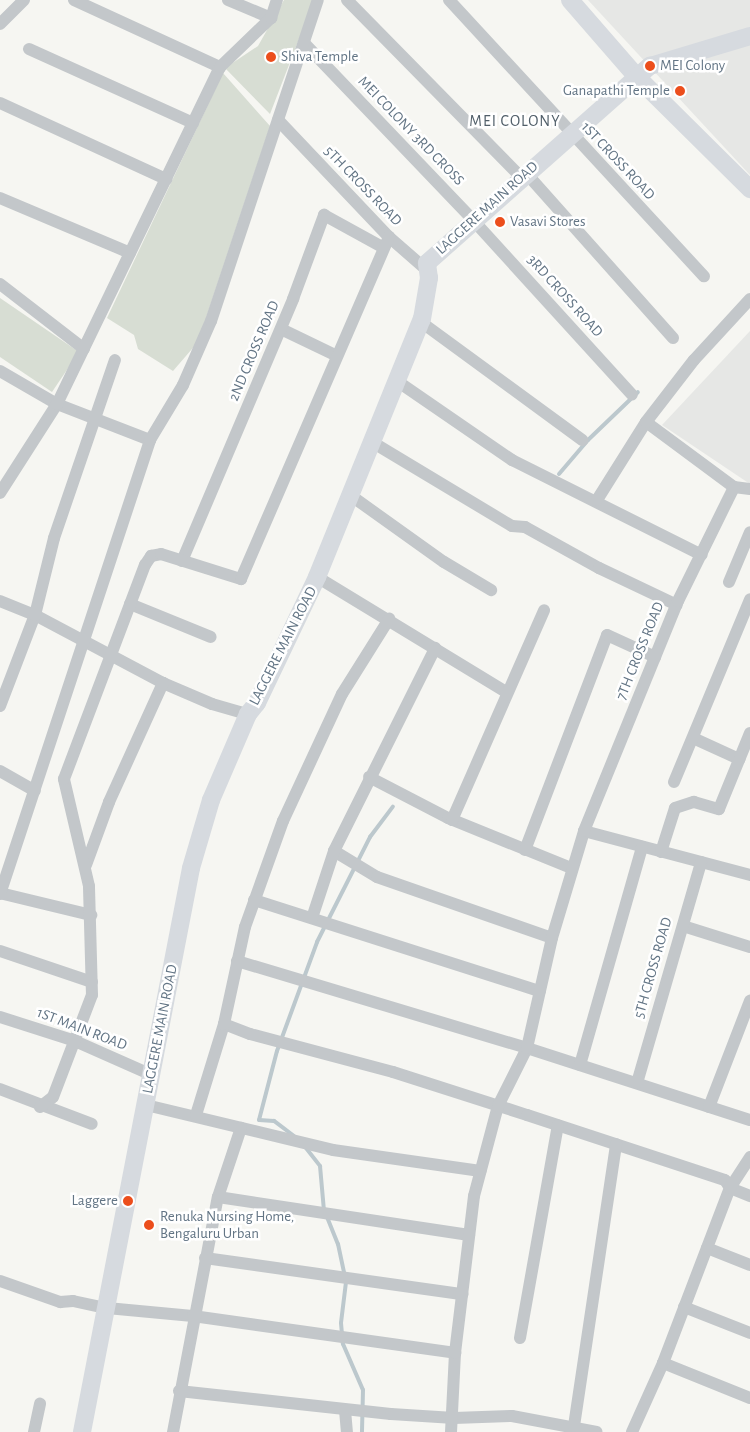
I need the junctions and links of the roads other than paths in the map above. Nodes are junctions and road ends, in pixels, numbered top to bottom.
1 (24, 0) edge
2 (74, 0) edge
3 (228, 0) edge
4 (277, 0) edge
5 (318, 0) edge
6 (347, 0) edge
7 (449, 0) edge
8 (570, 0) edge
9 (271, 18) junction
10 (0, 24) edge
11 (750, 36) edge
12 (304, 43) junction
13 (29, 49) dead end
14 (220, 67) junction
15 (636, 76) junction
16 (0, 103) edge
17 (278, 120) junction
18 (193, 123) junction
19 (570, 134) junction
20 (524, 175) junction
21 (166, 179) junction
22 (750, 189) edge
23 (0, 198) edge
24 (474, 220) junction
25 (387, 243) junction
26 (130, 253) junction
27 (428, 271) junction
28 (704, 276) dead end
29 (0, 284) edge
30 (750, 299) edge
31 (420, 322) junction
32 (281, 329) junction
33 (673, 338) dead end
34 (84, 349) junction
35 (337, 356) junction
36 (115, 360) dead end
37 (2, 376) edge
38 (397, 380) junction
39 (632, 395) dead end
40 (57, 404) junction
41 (93, 418) junction
42 (646, 422) junction
43 (150, 440) junction
44 (582, 440) dead end
45 (372, 442) junction
46 (734, 487) junction
47 (750, 490) edge
48 (0, 493) edge
49 (350, 495) junction
50 (597, 500) junction
51 (750, 532) edge
52 (702, 555) junction
53 (182, 560) junction
54 (317, 577) junction
55 (729, 582) dead end
56 (491, 590) dead end
57 (750, 599) edge
58 (0, 601) edge
59 (130, 604) junction
60 (676, 605) junction
61 (544, 610) dead end
62 (35, 614) junction
63 (389, 619) junction
64 (211, 637) dead end
65 (83, 643) junction
66 (435, 648) junction
67 (655, 657) junction
68 (110, 658) junction
69 (163, 683) junction
70 (506, 692) junction
71 (0, 706) edge
72 (248, 714) junction
73 (750, 734) edge
74 (693, 738) junction
75 (740, 758) junction
76 (0, 771) edge
77 (369, 777) junction
78 (674, 782) dead end
79 (35, 791) junction
80 (452, 820) junction
81 (584, 831) junction
82 (642, 847) junction
83 (525, 850) junction
84 (334, 852) junction
85 (661, 852) junction
86 (701, 862) junction
87 (85, 866) junction
88 (570, 868) junction
89 (750, 875) edge
90 (0, 893) edge
91 (254, 900) junction
92 (90, 915) junction
93 (312, 918) junction
94 (683, 926) junction
95 (552, 938) junction
96 (750, 947) edge
97 (0, 951) edge
98 (237, 961) junction
99 (92, 982) junction
100 (540, 991) junction
101 (750, 1001) edge
102 (0, 1017) edge
103 (224, 1024) junction
104 (76, 1041) junction
105 (527, 1048) junction
106 (580, 1065) junction
107 (152, 1075) junction
108 (637, 1083) junction
109 (0, 1089) edge
110 (146, 1105) junction
111 (498, 1106) junction
112 (40, 1107) junction
113 (709, 1107) junction
114 (196, 1115) junction
115 (750, 1120) edge
116 (92, 1124) dead end
117 (558, 1125) junction
118 (241, 1128) junction
119 (616, 1144) junction
120 (750, 1157) edge
121 (481, 1171) junction
122 (730, 1188) junction
123 (750, 1196) edge
124 (218, 1197) junction
125 (469, 1235) junction
126 (707, 1248) junction
127 (205, 1258) junction
128 (750, 1265) edge
129 (0, 1281) edge
130 (462, 1294) junction
131 (684, 1307) junction
132 (107, 1308) junction
133 (193, 1316) junction
134 (750, 1333) edge
135 (520, 1338) dead end
136 (455, 1353) junction
137 (663, 1363) junction
138 (179, 1391) junction
139 (750, 1398) edge
140 (40, 1404) dead end
141 (351, 1410) junction
142 (454, 1418) junction
143 (574, 1426) junction
144 (34, 1432) edge
145 (82, 1432) edge
146 (173, 1432) edge
147 (347, 1432) edge
148 (452, 1432) edge
149 (596, 1432) edge
150 (632, 1432) edge

1 - 10 street
2 - 14 street
3 - 9 street
4 - 9 street
5 - 12 street
6 - 20 street
7 - 19 street, 1ST CROSS ROAD
8 - 15 street
9 - 14 street
11 - 15 street, LAGGERE MAIN ROAD
12 - 17 street
12 - 24 street, MEI COLONY 3RD CROSS
13 - 18 street
14 - 18 street
15 - 19 street, LAGGERE MAIN ROAD
15 - 22 street
16 - 21 street
17 - 25 street, 5TH CROSS ROAD
17 - 43 street
18 - 21 street
19 - 20 street, LAGGERE MAIN ROAD
19 - 28 street, 1ST CROSS ROAD
20 - 24 street, LAGGERE MAIN ROAD
20 - 33 street
21 - 26 street
23 - 26 street
24 - 27 street, LAGGERE MAIN ROAD
24 - 39 street, 3RD CROSS ROAD
25 - 27 street, 5TH CROSS ROAD
25 - 32 street, 2ND CROSS ROAD
25 - 35 street
26 - 34 street
27 - 31 street, LAGGERE MAIN ROAD
29 - 34 street
30 - 42 street
31 - 38 street, LAGGERE MAIN ROAD
31 - 44 street
32 - 35 street
32 - 53 street, 2ND CROSS ROAD
34 - 40 street
35 - 53 street
36 - 41 street
37 - 40 street
38 - 45 street, LAGGERE MAIN ROAD
38 - 50 street
40 - 41 street
40 - 48 street
41 - 43 street
41 - 62 street
42 - 46 street
42 - 50 street
43 - 65 street
45 - 49 street, LAGGERE MAIN ROAD
45 - 60 street
46 - 47 street
46 - 52 street, 7TH CROSS ROAD
49 - 54 street, LAGGERE MAIN ROAD
49 - 56 street
50 - 52 street
51 - 55 street
52 - 60 street, 7TH CROSS ROAD
53 - 59 street
54 - 63 street
54 - 72 street, LAGGERE MAIN ROAD
57 - 74 street
58 - 62 street
59 - 64 street
59 - 68 street
60 - 67 street, 7TH CROSS ROAD
61 - 70 street
62 - 65 street
62 - 71 street
63 - 66 street
63 - 91 street
65 - 68 street
65 - 79 street
66 - 70 street
66 - 77 street
67 - 81 street, 7TH CROSS ROAD
67 - 83 street
68 - 69 street
68 - 87 street
69 - 72 street
69 - 87 street
70 - 80 street
72 - 107 street, LAGGERE MAIN ROAD
73 - 75 street
74 - 75 street
74 - 78 street
75 - 85 street
76 - 79 street
77 - 80 street
77 - 84 street
79 - 90 street
80 - 83 street
81 - 82 street
81 - 88 street, 7TH CROSS ROAD
82 - 85 street
82 - 106 street
83 - 88 street
84 - 93 street
84 - 95 street
85 - 86 street
86 - 89 street
86 - 94 street, 5TH CROSS ROAD
87 - 92 street
88 - 95 street, 7TH CROSS ROAD
90 - 92 street
91 - 93 street
91 - 98 street
92 - 99 street
93 - 100 street
94 - 96 street
94 - 108 street, 5TH CROSS ROAD
95 - 100 street, 7TH CROSS ROAD
97 - 99 street
98 - 103 street
98 - 105 street
99 - 104 street
100 - 105 street, 7TH CROSS ROAD
101 - 113 street
102 - 104 street, 1ST MAIN ROAD
103 - 111 street
103 - 114 street
104 - 107 street, 1ST MAIN ROAD
104 - 112 street
105 - 106 street
105 - 111 street, 7TH CROSS ROAD
106 - 108 street
107 - 110 street, LAGGERE MAIN ROAD
108 - 113 street
109 - 112 street
110 - 114 street
110 - 132 street, LAGGERE MAIN ROAD
111 - 117 street
111 - 121 street, 7TH CROSS ROAD
112 - 116 street
113 - 115 street
114 - 118 street
117 - 119 street
117 - 135 street
118 - 121 street
118 - 124 street
119 - 122 street
119 - 143 street
120 - 122 street
121 - 125 street, 7TH CROSS ROAD
122 - 123 street
122 - 126 street
124 - 125 street
124 - 127 street
125 - 130 street, 7TH CROSS ROAD
126 - 128 street
126 - 131 street
127 - 130 street
127 - 133 street
129 - 132 street
130 - 136 street, 7TH CROSS ROAD
131 - 134 street
131 - 137 street
132 - 133 street
132 - 145 street, LAGGERE MAIN ROAD
133 - 136 street
133 - 138 street
136 - 142 street, 7TH CROSS ROAD
137 - 139 street
137 - 150 street
138 - 141 street
138 - 146 street
140 - 144 street
141 - 142 street
141 - 147 street
142 - 143 street
142 - 148 street, 7TH CROSS ROAD
143 - 149 street

